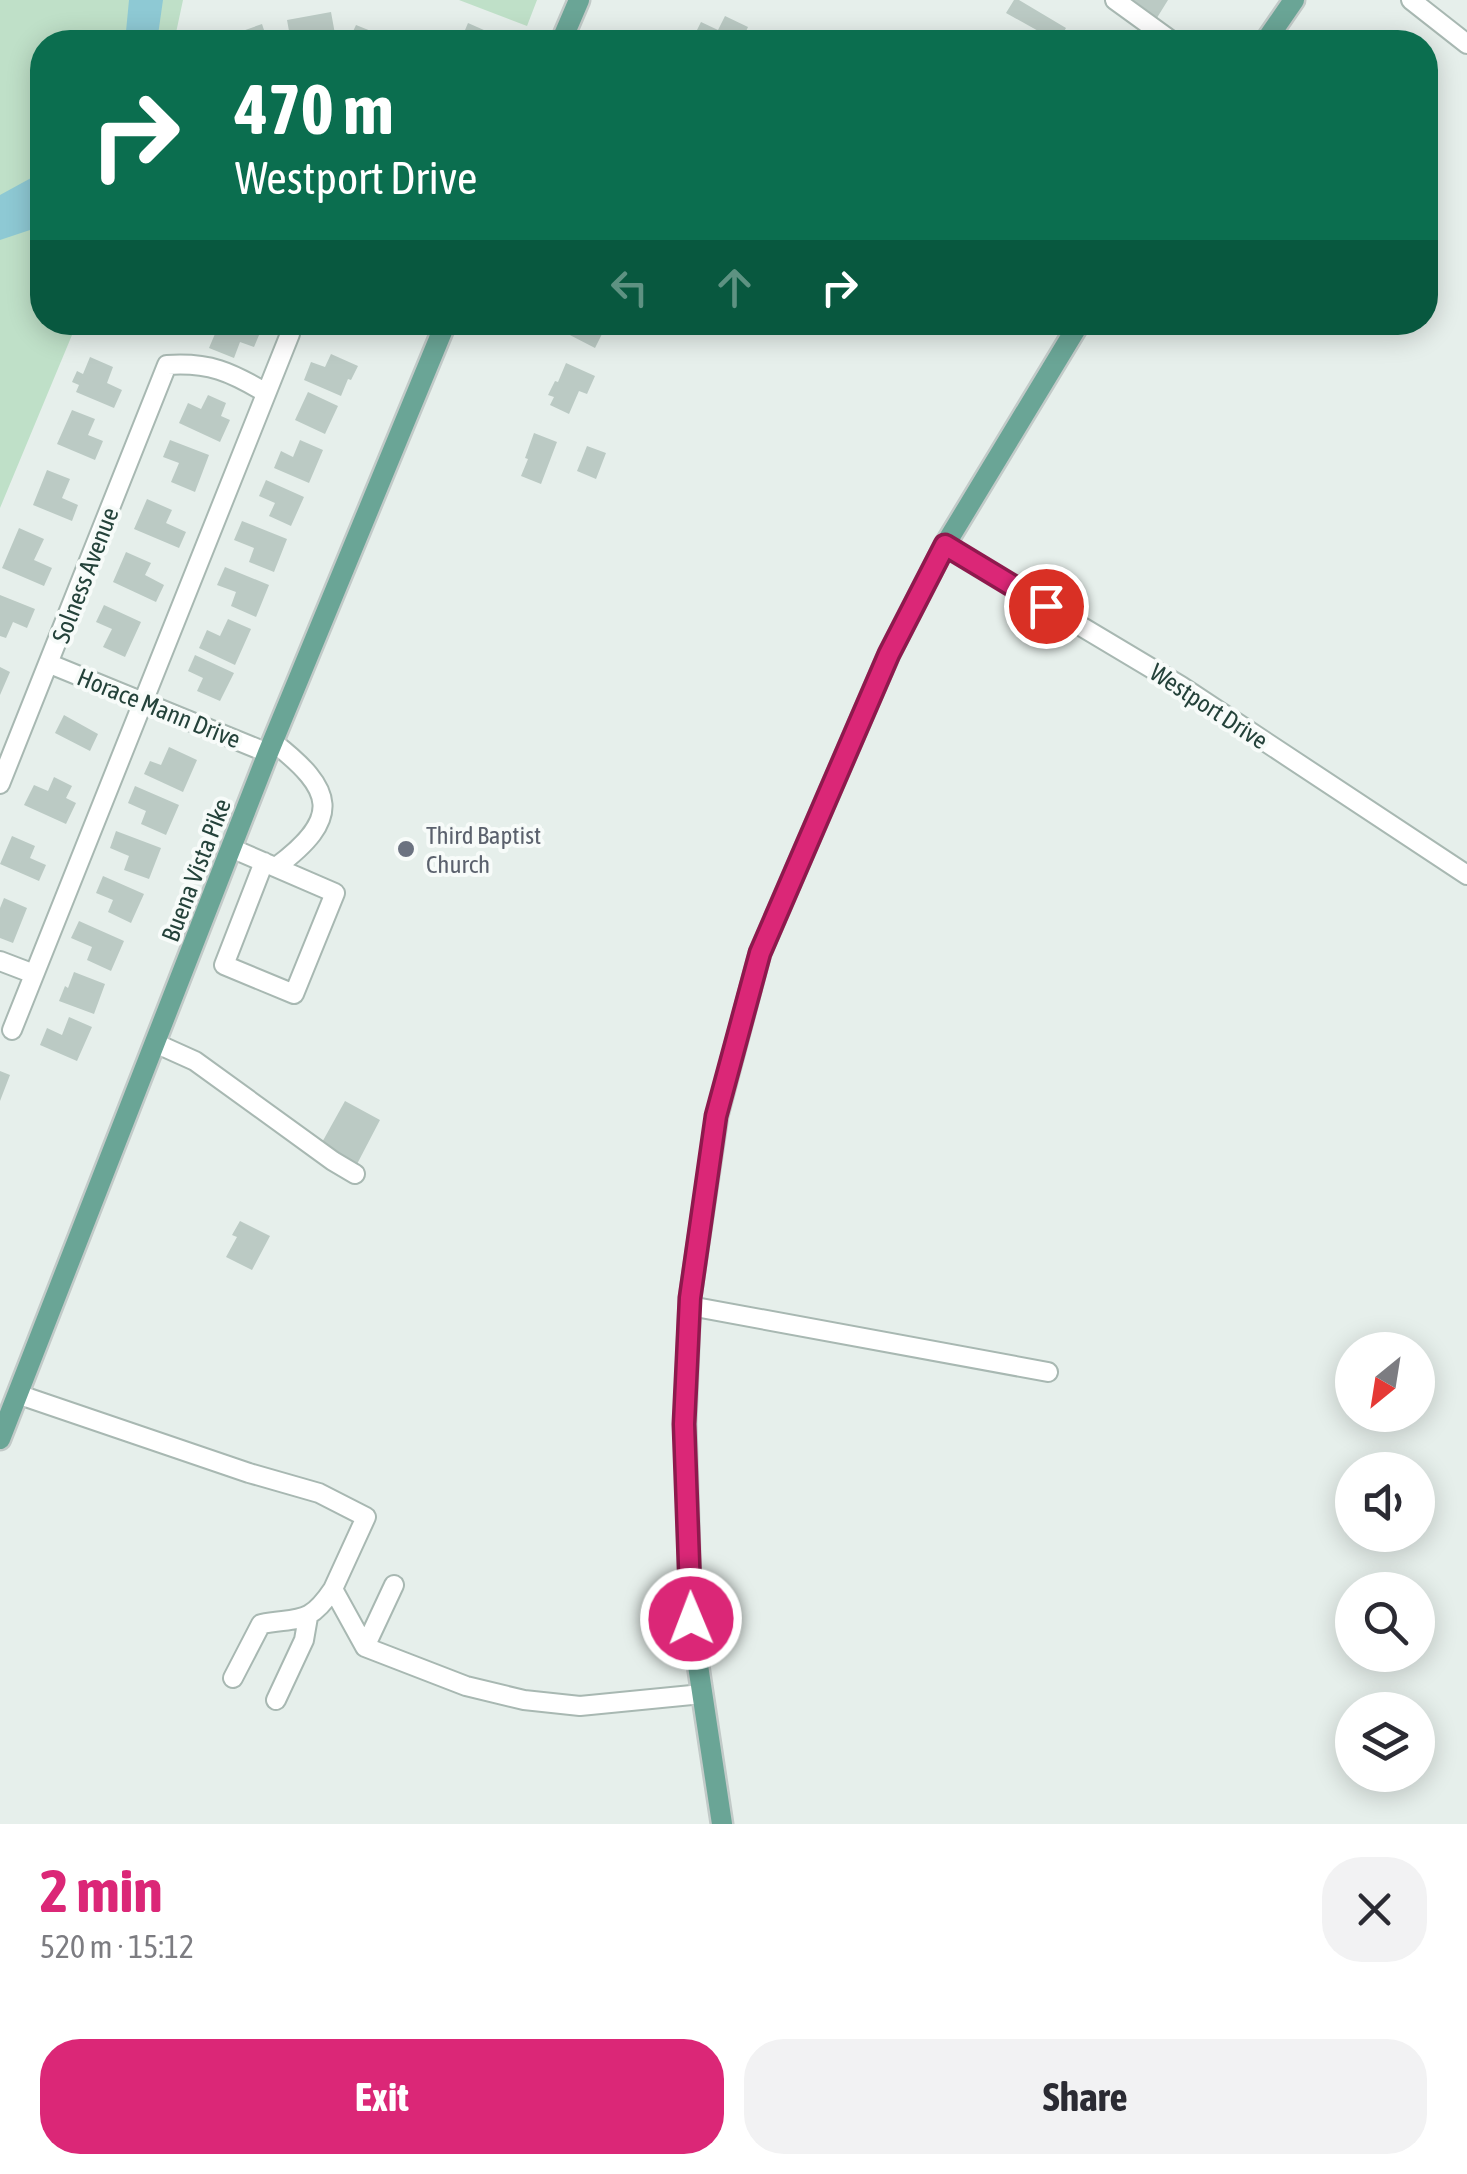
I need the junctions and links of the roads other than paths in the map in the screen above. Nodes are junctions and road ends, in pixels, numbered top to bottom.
1 (579, 0) edge
2 (1115, 0) edge
3 (1294, 0) edge
4 (1411, 0) edge
5 (565, 30) edge
6 (1156, 30) edge
7 (1273, 30) edge
8 (1467, 44) edge
9 (290, 335) edge
10 (441, 335) edge
11 (1072, 335) edge
12 (266, 394) junction
13 (945, 545) junction
14 (50, 664) junction
15 (142, 701) junction
16 (271, 747) junction
17 (0, 784) edge
18 (232, 848) junction
19 (270, 864) junction
20 (1467, 875) edge
21 (0, 961) edge
22 (34, 974) junction
23 (12, 1030) dead end
24 (155, 1043) junction
25 (355, 1174) dead end
26 (690, 1306) junction
27 (1048, 1372) dead end
28 (17, 1394) junction
29 (0, 1438) edge
30 (394, 1585) dead end
31 (333, 1589) junction
32 (308, 1617) junction
33 (365, 1648) junction
34 (233, 1678) dead end
35 (702, 1694) junction
36 (276, 1700) dead end
37 (722, 1824) edge

1 - 5 main road
2 - 6 street
3 - 7 main road
4 - 8 street
9 - 12 street
10 - 16 main road, Buena Vista Pike
11 - 13 main road
12 - 14 street, Solness Avenue
12 - 15 street
13 - 20 street, Westport Drive
13 - 26 main road
14 - 15 street, Horace Mann Drive
14 - 17 street, Solness Avenue
15 - 16 street, Horace Mann Drive
15 - 22 street
16 - 18 main road, Buena Vista Pike
16 - 19 street, Horace Mann Drive
18 - 19 street
18 - 24 main road, Buena Vista Pike
19 - 19 street
21 - 22 street
22 - 23 street
24 - 25 street
24 - 28 main road, Buena Vista Pike
26 - 27 street
26 - 35 main road
28 - 29 main road, Buena Vista Pike
28 - 31 street
30 - 33 street
31 - 32 street
31 - 33 street
32 - 34 street
32 - 36 street
33 - 35 street
35 - 37 main road

